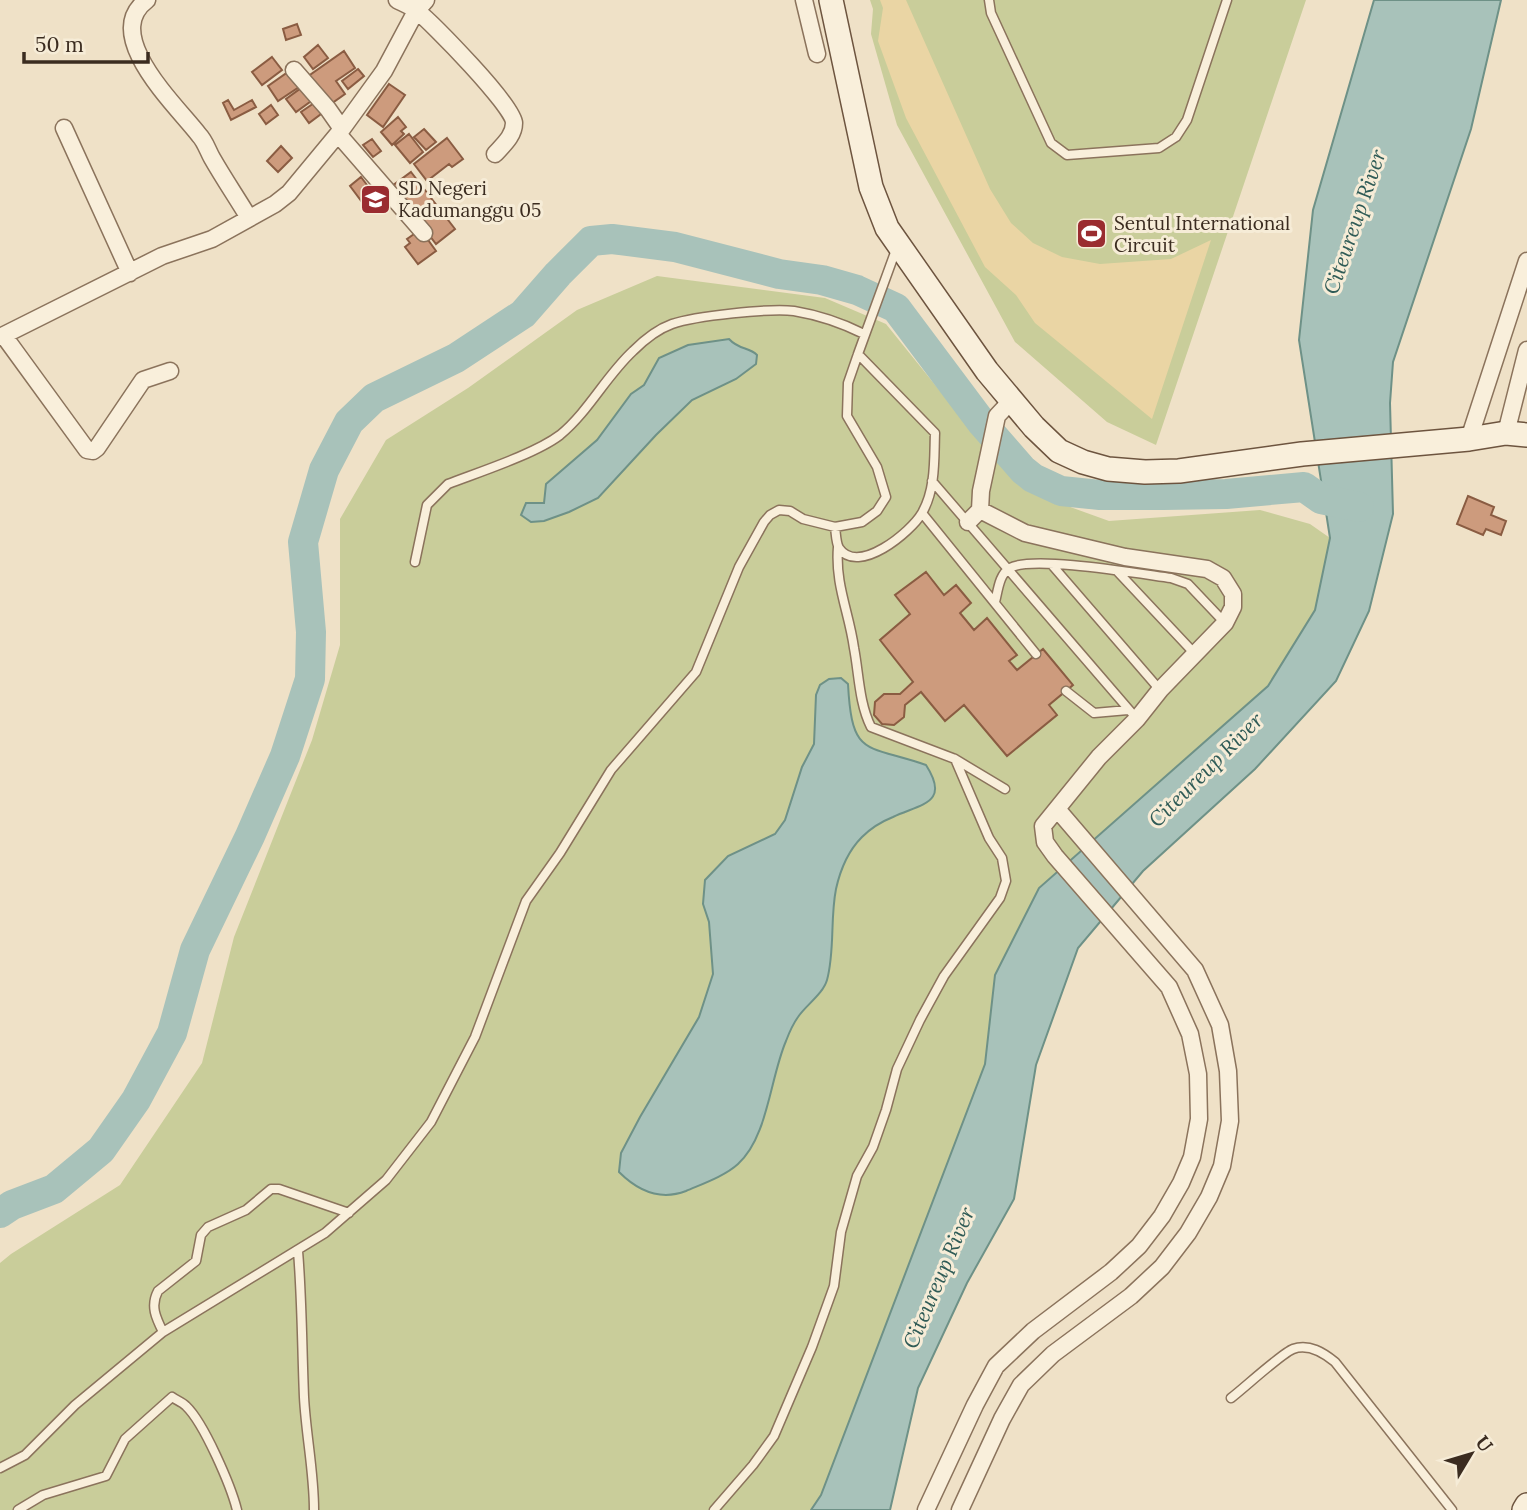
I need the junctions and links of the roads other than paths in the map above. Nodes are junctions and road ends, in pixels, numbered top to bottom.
1 (147, 0) edge
2 (397, 0) edge
3 (804, 0) edge
4 (831, 0) edge
5 (989, 0) edge
6 (1227, 0) edge
7 (421, 5) edge
8 (817, 54) dead end
9 (294, 70) dead end
10 (64, 128) dead end
11 (340, 132) junction
12 (495, 154) dead end
13 (249, 218) junction
14 (424, 233) dead end
15 (898, 244) junction
16 (1527, 261) edge
17 (130, 273) junction
18 (864, 334) junction
19 (2, 337) edge
20 (1527, 350) edge
21 (858, 354) junction
22 (170, 372) dead end
23 (1004, 409) junction
24 (1517, 434) edge
25 (1469, 439) junction
26 (933, 481) junction
27 (981, 510) junction
28 (922, 513) junction
29 (968, 522) junction
30 (835, 527) junction
31 (838, 547) junction
32 (415, 562) dead end
33 (1052, 565) junction
34 (1008, 569) junction
35 (1118, 572) junction
36 (995, 602) junction
37 (1225, 623) junction
38 (1036, 654) dead end
39 (1195, 654) junction
40 (1160, 690) junction
41 (1066, 691) dead end
42 (1133, 714) junction
43 (955, 759) junction
44 (1005, 789) dead end
45 (1057, 808) junction
46 (1174, 946) junction
47 (1152, 967) junction
48 (349, 1213) junction
49 (298, 1251) junction
50 (163, 1332) junction
51 (1231, 1398) dead end
52 (0, 1468) edge
53 (1527, 1505) edge
54 (18, 1510) edge
55 (237, 1510) edge
56 (313, 1510) edge
57 (714, 1510) edge
58 (926, 1510) edge
59 (960, 1510) edge
60 (1452, 1510) edge
61 (1524, 1510) edge

1 - 13 street
2 - 7 street
3 - 8 street
4 - 15 street
5 - 6 lane
7 - 11 street
7 - 12 street
9 - 11 street
10 - 17 street
11 - 13 street
11 - 14 street
13 - 17 street
15 - 18 lane
15 - 23 street
16 - 25 street
17 - 19 street
18 - 21 lane
18 - 32 lane
19 - 22 street
20 - 24 street
21 - 26 lane
21 - 30 lane
23 - 25 street
23 - 27 street
24 - 25 street
26 - 28 lane
26 - 29 lane
27 - 29 street
27 - 37 street
28 - 31 lane
28 - 36 lane
29 - 34 lane
30 - 31 lane
30 - 48 lane
31 - 43 lane
33 - 34 lane
33 - 35 lane
33 - 40 lane
34 - 36 lane
34 - 42 lane
35 - 37 lane
35 - 39 lane
36 - 38 lane
37 - 39 street
39 - 40 street
40 - 42 street
41 - 42 lane
42 - 45 street
43 - 44 lane
43 - 57 lane
45 - 46 street
45 - 47 street
46 - 47 street
46 - 59 street
47 - 58 street
48 - 49 lane
48 - 50 lane
49 - 50 lane
49 - 56 lane
50 - 52 lane
51 - 60 lane
53 - 61 street
54 - 55 lane

